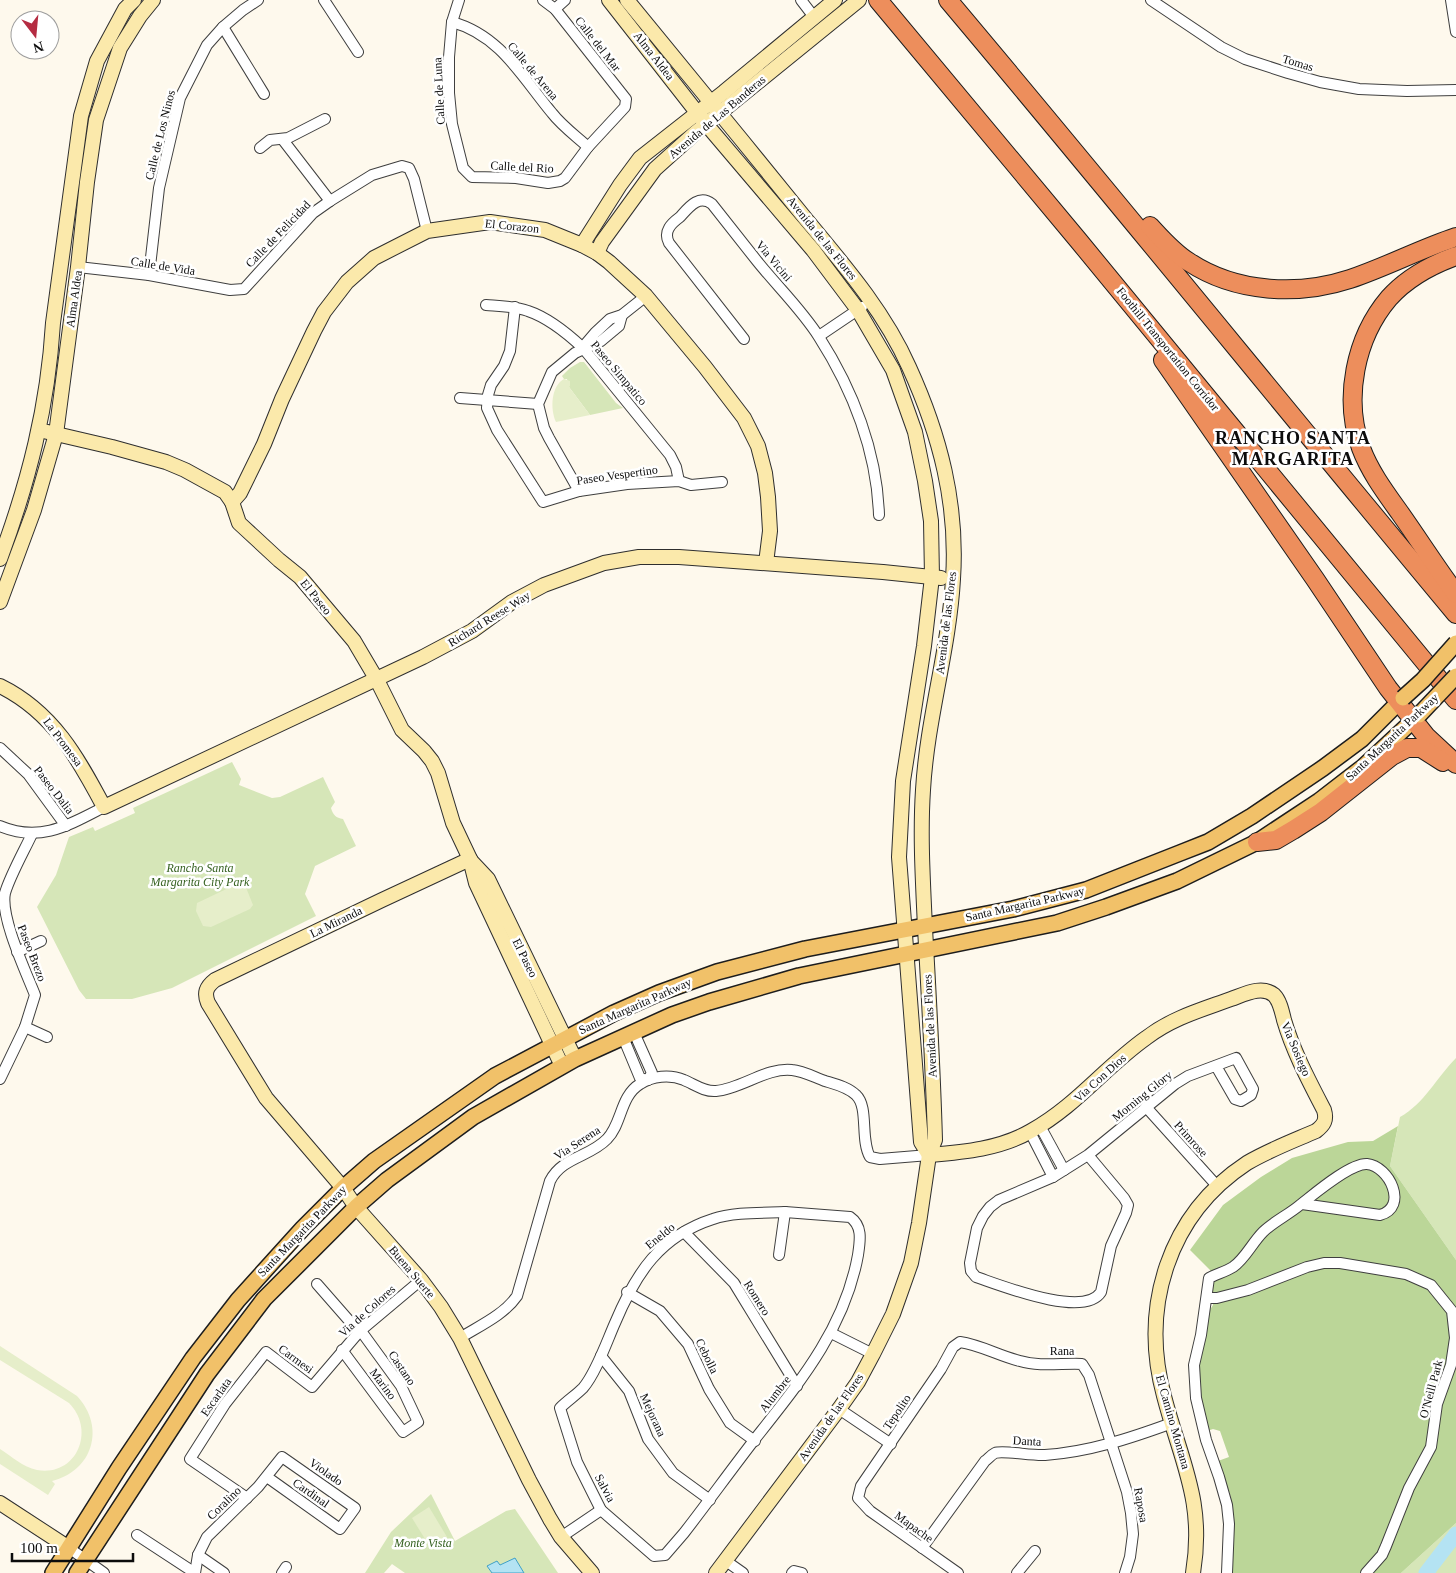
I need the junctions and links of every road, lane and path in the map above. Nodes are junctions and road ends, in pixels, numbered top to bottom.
1 (134, 0) edge
2 (152, 0) edge
3 (258, 0) edge
4 (324, 0) edge
5 (459, 0) edge
6 (543, 0) edge
7 (565, 0) edge
8 (609, 0) edge
9 (627, 0) edge
10 (801, 0) edge
11 (835, 0) edge
12 (878, 0) edge
13 (948, 0) edge
14 (1151, 0) edge
15 (1451, 0) edge
16 (854, 4) edge
17 (555, 9) junction
18 (818, 13) junction
19 (452, 22) junction
20 (832, 22) junction
21 (223, 27) junction
22 (1456, 32) edge
23 (358, 52) dead end
24 (1456, 90) edge
25 (264, 94) dead end
26 (625, 107) joint
27 (716, 108) junction
28 (698, 112) junction
29 (325, 119) dead end
30 (706, 124) junction
31 (283, 140) junction
32 (588, 147) junction
33 (260, 148) dead end
34 (1087, 166) junction
35 (472, 177) joint
36 (70, 193) junction
37 (330, 201) junction
38 (428, 231) junction
39 (1456, 237) edge
40 (1078, 240) junction
41 (582, 245) junction
42 (597, 253) junction
43 (1456, 256) edge
44 (78, 267) junction
45 (149, 275) junction
46 (244, 289) joint
47 (646, 296) junction
48 (872, 301) junction
49 (486, 305) dead end
50 (515, 308) junction
51 (858, 310) junction
52 (819, 336) junction
53 (744, 340) dead end
54 (583, 348) junction
55 (460, 398) dead end
56 (488, 400) junction
57 (538, 404) junction
58 (39, 430) junction
59 (56, 434) junction
60 (679, 481) junction
61 (722, 482) dead end
62 (579, 491) junction
63 (232, 502) junction
64 (879, 515) dead end
65 (0, 559) edge
66 (766, 562) junction
67 (932, 577) junction
68 (953, 579) junction
69 (1456, 594) edge
70 (0, 602) edge
71 (1456, 614) edge
72 (1456, 643) edge
73 (1456, 676) edge
74 (377, 680) junction
75 (4, 688) edge
76 (1401, 700) junction
77 (1456, 700) edge
78 (1416, 718) junction
79 (0, 748) edge
80 (1456, 764) edge
81 (1456, 773) edge
82 (104, 807) junction
83 (0, 826) edge
84 (66, 826) junction
85 (32, 834) junction
86 (1257, 842) junction
87 (470, 860) junction
88 (925, 926) junction
89 (904, 931) junction
90 (41, 941) dead end
91 (926, 949) junction
92 (17, 952) junction
93 (906, 953) junction
94 (206, 990) joint
95 (1268, 991) joint
96 (25, 1027) junction
97 (628, 1034) junction
98 (47, 1037) dead end
99 (558, 1041) junction
100 (569, 1062) junction
101 (1216, 1066) dead end
102 (0, 1079) edge
103 (648, 1080) junction
104 (1146, 1107) junction
105 (1324, 1110) joint
106 (1035, 1129) junction
107 (929, 1155) junction
108 (1088, 1155) junction
109 (1064, 1170) junction
110 (1053, 1176) junction
111 (1218, 1187) junction
112 (342, 1188) junction
113 (1302, 1204) junction
114 (356, 1207) junction
115 (786, 1212) junction
116 (856, 1221) joint
117 (684, 1232) junction
118 (779, 1255) dead end
119 (421, 1280) junction
120 (317, 1284) dead end
121 (627, 1292) junction
122 (1207, 1298) junction
123 (360, 1332) junction
124 (831, 1333) junction
125 (460, 1338) junction
126 (960, 1342) joint
127 (342, 1350) junction
128 (266, 1352) joint
129 (873, 1354) junction
130 (601, 1356) junction
131 (312, 1386) joint
132 (797, 1386) junction
133 (560, 1408) joint
134 (839, 1409) junction
135 (1172, 1423) junction
136 (403, 1432) joint
137 (754, 1441) junction
138 (1111, 1443) junction
139 (891, 1444) junction
140 (282, 1457) joint
141 (266, 1477) junction
142 (247, 1498) junction
143 (858, 1498) joint
144 (710, 1500) junction
145 (0, 1503) edge
146 (601, 1510) junction
147 (340, 1529) joint
148 (137, 1535) dead end
149 (561, 1537) junction
150 (69, 1548) junction
151 (922, 1548) junction
152 (1035, 1551) dead end
153 (198, 1555) junction
154 (659, 1557) joint
155 (86, 1560) junction
156 (726, 1561) junction
157 (53, 1573) edge
158 (77, 1573) edge
159 (104, 1573) edge
160 (195, 1573) edge
161 (224, 1573) edge
162 (592, 1573) edge
163 (716, 1573) edge
164 (743, 1573) edge
165 (958, 1573) edge
166 (1017, 1573) edge
167 (1125, 1573) edge
168 (1193, 1573) edge
169 (1227, 1573) edge
170 (1366, 1573) edge

1 - 36 street, Alma Aldea
2 - 44 street, Alma Aldea
3 - 21 street, Calle de Los Ninos
4 - 23 street
5 - 19 street, Calle de Luna
6 - 17 street, Calle del Mar
7 - 17 street
8 - 28 street, Alma Aldea
9 - 27 street, Alma Aldea
10 - 18 street
11 - 18 street, Avenida de Las Banderas
12 - 40 highway, Foothill Transportation Corridor
13 - 34 highway
14 - 24 street, Tomas
15 - 22 street
16 - 20 street, Avenida de Las Banderas
17 - 26 street, Calle del Mar
18 - 20 street
18 - 27 street, Avenida de Las Banderas
19 - 32 street, Calle de Arena
19 - 35 street, Calle de Luna
20 - 27 street, Avenida de Las Banderas
21 - 25 street
21 - 45 street, Calle de Los Ninos
26 - 32 street, Calle del Rio
27 - 28 street, Avenida de Las Banderas
27 - 30 street, Avenida de Las Banderas
27 - 48 street, Avenida de las Flores
28 - 30 street, Avenida de las Flores
28 - 41 street, Avenida de Las Banderas
29 - 31 street
30 - 42 street, Avenida de Las Banderas
30 - 51 street, Avenida de las Flores
31 - 33 street
31 - 37 street
32 - 35 street, Calle del Rio
34 - 39 highway
34 - 71 highway
36 - 44 street
36 - 58 street, Alma Aldea
37 - 38 street, Calle de Felicidad
37 - 46 street, Calle de Felicidad
38 - 41 street, El Corazon
38 - 63 street, El Corazon
40 - 76 highway
40 - 77 highway, Foothill Transportation Corridor
41 - 42 street, El Corazon
42 - 47 street, El Corazon
43 - 69 highway
44 - 45 street, Calle de Vida
44 - 59 street, Alma Aldea
45 - 46 street, Calle de Vida
47 - 54 street
47 - 66 street, El Corazon
48 - 51 street
48 - 68 street, Avenida de las Flores
49 - 50 street, Paseo Simpatico
50 - 54 street, Paseo Simpatico
50 - 56 street
51 - 52 street
51 - 67 street, Avenida de las Flores
52 - 53 street, Via Vicini
52 - 64 street, Via Vicini
54 - 57 street
54 - 60 street, Paseo Simpatico
55 - 56 street
56 - 57 street
56 - 62 street, Paseo Vespertino
57 - 62 street
58 - 59 street, El Paseo
58 - 65 street, Alma Aldea
59 - 63 street, El Paseo
59 - 70 street, Alma Aldea
60 - 61 street, Paseo Vespertino
60 - 62 street, Paseo Vespertino
63 - 74 street, El Paseo
66 - 67 street, Richard Reese Way
66 - 74 street, Richard Reese Way
67 - 68 street, Richard Reese Way
67 - 89 street, Avenida de las Flores
68 - 88 street, Avenida de las Flores
72 - 76 main road, Santa Margarita Parkway, bridge
73 - 78 main road, Santa Margarita Parkway, bridge
74 - 82 street, Richard Reese Way
74 - 87 street, El Paseo
75 - 82 street, La Promesa
76 - 78 highway
76 - 88 main road, Santa Margarita Parkway
78 - 80 highway
78 - 86 main road, Santa Margarita Parkway
79 - 84 street, Paseo Dalia
81 - 86 highway
82 - 84 street
83 - 85 street
84 - 85 street
85 - 92 street, Paseo Brezo
86 - 91 main road, Santa Margarita Parkway
87 - 94 street, La Miranda
87 - 99 street, El Paseo
88 - 89 main road, Santa Margarita Parkway
88 - 91 street, Avenida de las Flores
89 - 93 street, Avenida de las Flores
89 - 99 main road, Santa Margarita Parkway
90 - 92 street
91 - 93 main road, Santa Margarita Parkway
91 - 107 street, Avenida de las Flores
92 - 96 street, Paseo Brezo
93 - 97 main road, Santa Margarita Parkway
93 - 107 street, Avenida de las Flores
94 - 112 street, Buena Suerte
95 - 105 street, Via Sosiego
95 - 106 street, Via Con Dios
96 - 98 street
96 - 102 street, Paseo Brezo
97 - 100 main road, Santa Margarita Parkway
97 - 103 street
99 - 100 street, El Paseo
99 - 112 main road, Santa Margarita Parkway
100 - 114 main road, Santa Margarita Parkway
101 - 104 street, Morning Glory
103 - 107 street
103 - 125 street, Via Serena
104 - 108 street, Morning Glory
104 - 111 street, Primrose
105 - 111 street, El Camino Montana
106 - 107 street, Via Con Dios
106 - 109 street
106 - 110 street
107 - 129 street, Avenida de las Flores
108 - 109 street, Morning Glory
108 - 110 street, Morning Glory
109 - 110 street, Morning Glory
111 - 135 street, El Camino Montana
112 - 114 street, Buena Suerte
112 - 150 main road, Santa Margarita Parkway
113 - 113 street
113 - 122 street
114 - 119 street, Buena Suerte
114 - 155 main road, Santa Margarita Parkway
115 - 116 street, Eneldo
115 - 117 street, Eneldo
115 - 118 street
116 - 124 street, Alumbre
117 - 121 street, Eneldo
117 - 132 street, Romero
119 - 123 street, Via de Colores
119 - 125 street, Buena Suerte
120 - 123 street, Castano
121 - 130 street, Eneldo
121 - 137 street, Cebolla
122 - 169 street
122 - 170 street, O'Neill Park
123 - 127 street, Via de Colores
123 - 136 street, Castano
124 - 129 street
124 - 132 street, Alumbre
125 - 149 street, Buena Suerte
126 - 138 street, Rana
126 - 139 street, Tepolito
127 - 131 street, Via de Colores
127 - 136 street, Marino
128 - 131 street, Carmesi
128 - 142 street, Escarlata
129 - 134 street, Avenida de las Flores
130 - 133 street, Eneldo
130 - 144 street, Mejorana
132 - 137 street, Alumbre
133 - 146 street, Salvia
134 - 139 street
134 - 156 street, Avenida de las Flores
135 - 138 street, Danta
135 - 168 street, El Camino Montana
137 - 144 street, Alumbre
138 - 151 street, Danta
138 - 167 street, Raposa
139 - 143 street, Tepolito
140 - 141 street, Coralino
140 - 147 street, Violado
141 - 142 street, Coralino
141 - 147 street, Cardinal
142 - 153 street, Coralino
143 - 151 street, Mapache
144 - 154 street, Alumbre
145 - 150 street
146 - 149 street
146 - 154 street, Salvia
148 - 160 street
149 - 162 street, Buena Suerte
150 - 155 street
150 - 157 main road, Santa Margarita Parkway
151 - 165 street, Mapache
152 - 166 street
153 - 160 street, Coralino
153 - 161 street
155 - 158 main road, Santa Margarita Parkway
155 - 159 street
156 - 163 street, Avenida de las Flores
156 - 164 street

